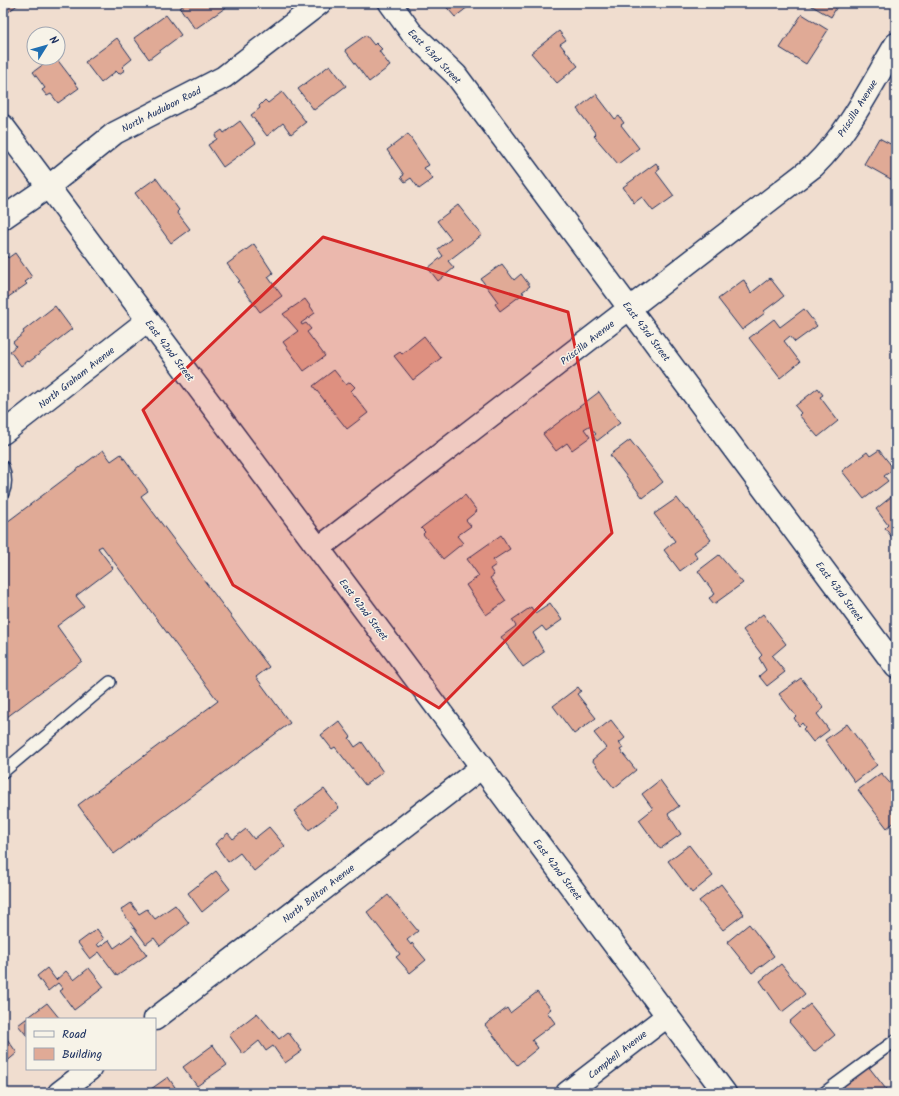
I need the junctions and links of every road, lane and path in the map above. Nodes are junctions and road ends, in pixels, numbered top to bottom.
1 (320, 3) edge
2 (390, 3) edge
3 (896, 44) edge
4 (890, 69) edge
5 (3, 126) edge
6 (48, 186) junction
7 (3, 218) edge
8 (630, 309) junction
9 (148, 320) junction
10 (3, 433) edge
11 (3, 468) edge
12 (3, 493) edge
13 (319, 548) junction
14 (896, 667) edge
15 (110, 682) dead end
16 (482, 767) junction
17 (3, 772) edge
18 (667, 1016) junction
19 (156, 1018) edge
20 (896, 1040) edge
21 (89, 1070) edge
22 (59, 1093) edge
23 (567, 1093) edge
24 (725, 1093) edge
25 (824, 1093) edge

1 - 6 street, North Audubon Road
2 - 8 street, East 43rd Street
3 - 4 street, Priscilla Avenue
4 - 8 street, Priscilla Avenue
5 - 6 street, East 42nd Street
6 - 7 street, North Audubon Road
6 - 9 street, East 42nd Street
8 - 13 street, Priscilla Avenue
8 - 14 street, East 43rd Street
9 - 10 street, North Graham Avenue
9 - 13 street, East 42nd Street
11 - 12 lane
13 - 16 street, East 42nd Street
15 - 17 lane
16 - 18 street, East 42nd Street
16 - 19 street, North Bolton Avenue
18 - 23 street, Campbell Avenue
18 - 24 street, East 42nd Street
20 - 25 lane
21 - 22 street

